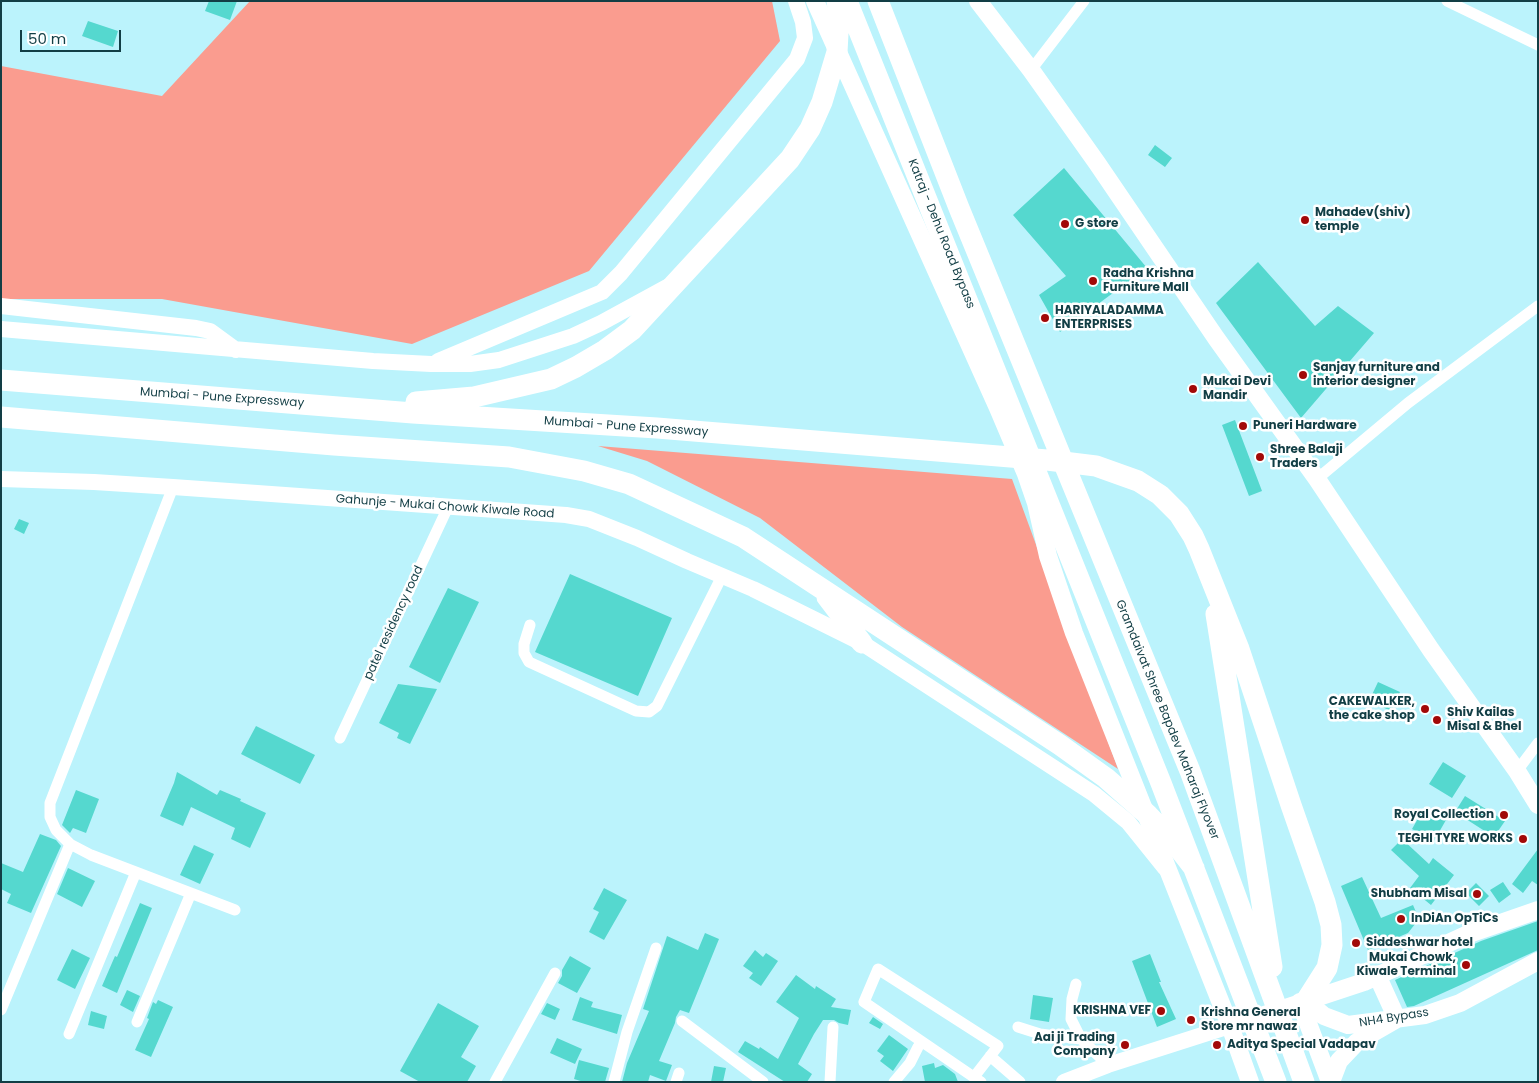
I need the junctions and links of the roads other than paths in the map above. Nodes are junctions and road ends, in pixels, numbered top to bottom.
1 (796, 1) edge
2 (815, 1) edge
3 (837, 1) edge
4 (846, 1) edge
5 (878, 1) edge
6 (978, 1) edge
7 (1084, 1) edge
8 (1447, 1) edge
9 (1538, 45) edge
10 (837, 52) junction
11 (1031, 70) junction
12 (676, 282) junction
13 (1, 306) edge
14 (1538, 306) edge
15 (1, 329) edge
16 (236, 350) junction
17 (431, 364) junction
18 (1, 380) edge
19 (361, 408) junction
20 (1, 417) edge
21 (1029, 469) junction
22 (1, 479) edge
23 (1317, 480) junction
24 (173, 487) junction
25 (448, 507) junction
26 (1205, 565) junction
27 (722, 576) junction
28 (818, 585) junction
29 (530, 625) dead end
30 (862, 643) junction
31 (340, 738) dead end
32 (1538, 744) edge
33 (1517, 771) junction
34 (1538, 805) edge
35 (70, 844) junction
36 (1194, 868) junction
37 (136, 872) junction
38 (1168, 872) junction
39 (191, 893) junction
40 (235, 910) dead end
41 (1538, 910) edge
42 (656, 948) dead end
43 (1538, 961) edge
44 (555, 973) dead end
45 (1377, 976) junction
46 (1076, 984) dead end
47 (1303, 1001) junction
48 (1, 1010) edge
49 (1279, 1013) junction
50 (1396, 1019) junction
51 (682, 1021) dead end
52 (137, 1022) dead end
53 (1230, 1026) junction
54 (833, 1027) dead end
55 (1018, 1027) dead end
56 (69, 1034) dead end
57 (1081, 1039) junction
58 (918, 1047) dead end
59 (990, 1056) junction
60 (1108, 1065) junction
61 (978, 1079) edge
62 (495, 1082) edge
63 (614, 1082) edge
64 (763, 1082) edge
65 (830, 1082) edge
66 (894, 1082) edge
67 (1020, 1082) edge
68 (1064, 1082) edge
69 (1250, 1082) edge
70 (1276, 1082) edge
71 (1304, 1082) edge
72 (1330, 1082) edge

1 - 17 street
2 - 10 main road
3 - 10 highway
4 - 21 highway, Katraj - Dehu Road Bypass
5 - 49 highway, Gramdaivat Shree Bapdev Maharaj Flyover
6 - 11 main road
7 - 11 street
8 - 9 street
10 - 12 highway
10 - 21 main road
11 - 23 main road
12 - 17 street
12 - 19 highway
13 - 16 street
14 - 23 street
15 - 16 street
16 - 17 street
18 - 19 highway, Mumbai - Pune Expressway
19 - 26 highway, Mumbai - Pune Expressway
20 - 28 highway
21 - 36 highway
21 - 38 main road
22 - 24 street, Gahunje - Mukai Chowk Kiwale Road
23 - 33 main road
24 - 25 street, Gahunje - Mukai Chowk Kiwale Road
24 - 35 street
25 - 27 street, Gahunje - Mukai Chowk Kiwale Road
25 - 31 street, patel residency road
26 - 47 highway
26 - 49 highway
27 - 29 street
27 - 30 street, Gahunje - Mukai Chowk Kiwale Road
28 - 30 highway
28 - 36 highway
30 - 38 street, Gahunje - Mukai Chowk Kiwale Road
32 - 33 street
33 - 34 main road
35 - 37 street
35 - 48 street
36 - 70 highway
37 - 39 street
37 - 56 street
38 - 53 main road
39 - 40 street
39 - 52 street
41 - 45 main road
42 - 63 street
43 - 50 main road, NH4 Bypass
44 - 62 street
45 - 47 main road
45 - 50 main road
46 - 57 street
47 - 50 main road, NH4 Bypass
47 - 53 main road
47 - 72 main road
49 - 71 highway, Gramdaivat Shree Bapdev Maharaj Flyover
50 - 72 main road
51 - 64 street
53 - 60 street
53 - 69 main road
54 - 65 street
55 - 57 street
57 - 60 street
58 - 66 street
59 - 61 street
59 - 61 street
59 - 67 street
60 - 68 street

